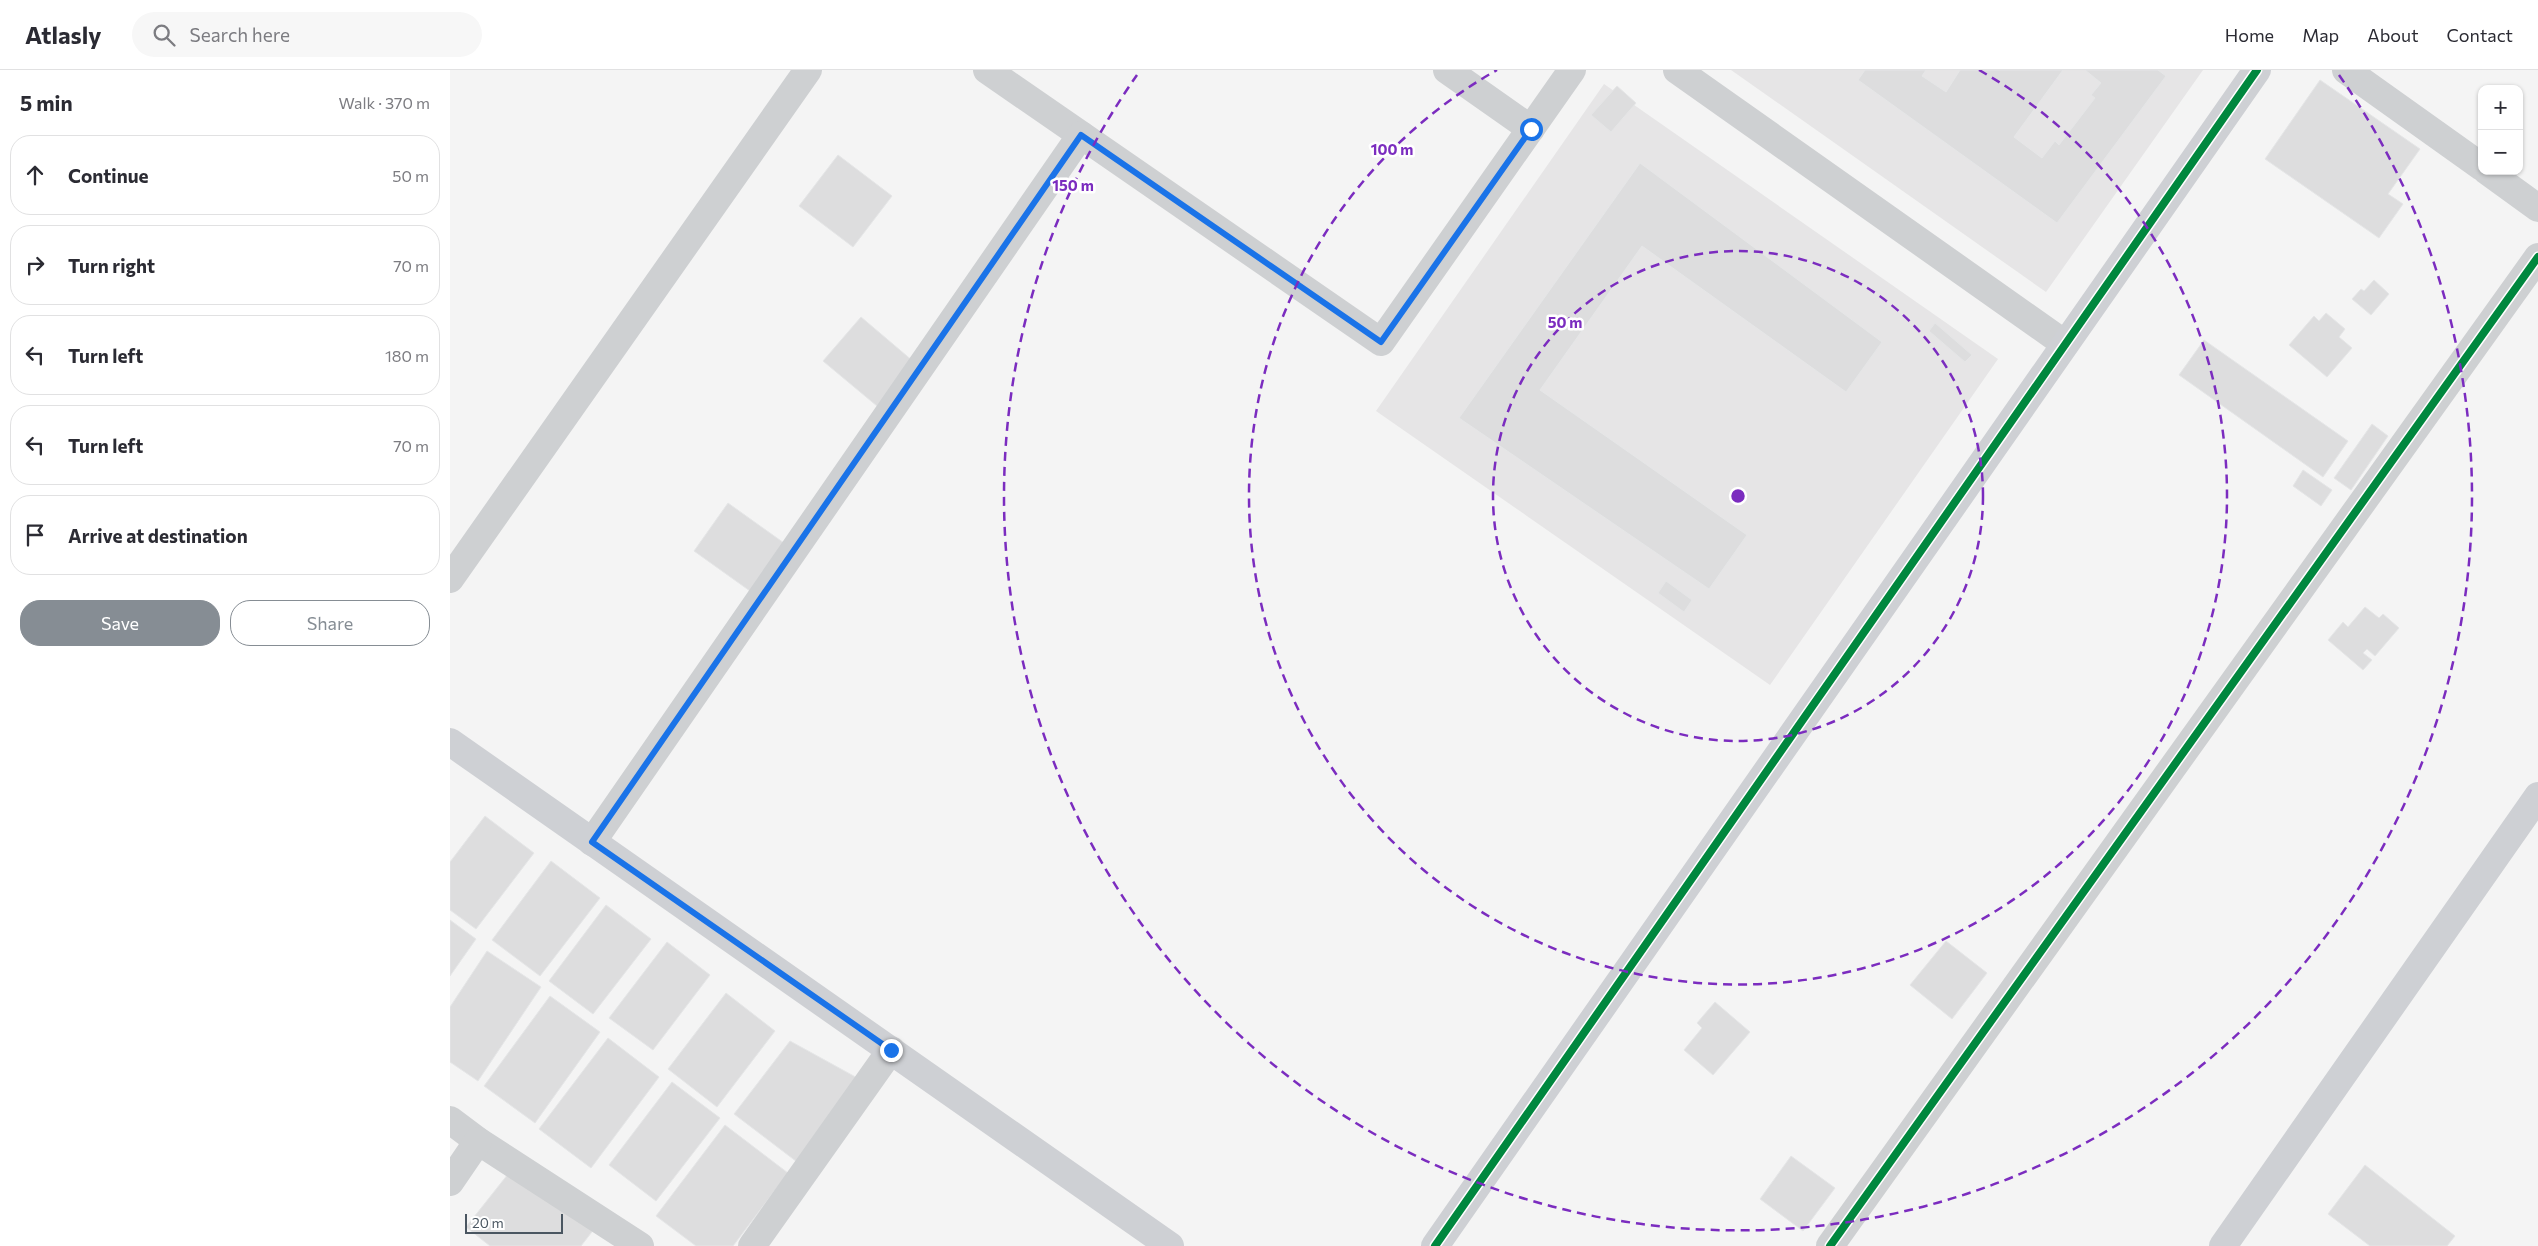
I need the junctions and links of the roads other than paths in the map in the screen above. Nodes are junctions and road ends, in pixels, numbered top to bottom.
1 (808, 70) edge
2 (987, 70) edge
3 (1447, 70) edge
4 (1572, 70) edge
5 (1677, 70) edge
6 (2257, 70) edge
7 (2346, 70) edge
8 (1531, 129) junction
9 (1081, 135) junction
10 (2478, 164) edge
11 (2493, 175) edge
12 (2538, 208) edge
13 (2538, 257) edge
14 (2065, 344) junction
15 (450, 579) edge
16 (450, 742) edge
17 (2538, 796) edge
18 (592, 842) junction
19 (891, 1050) junction
20 (450, 1120) edge
21 (478, 1141) junction
22 (450, 1182) edge
23 (640, 1246) edge
24 (752, 1246) edge
25 (1170, 1246) edge
26 (1435, 1246) edge
27 (1830, 1246) edge
28 (2223, 1246) edge

1 - 15 street
2 - 9 street
3 - 8 street
4 - 8 street
5 - 14 street
6 - 14 street
7 - 10 street
8 - 9 street
9 - 18 street
11 - 12 street
13 - 27 street
14 - 26 street
16 - 18 street
17 - 28 street
18 - 19 street
19 - 24 street
19 - 25 street
20 - 21 street
21 - 22 street
21 - 23 street

